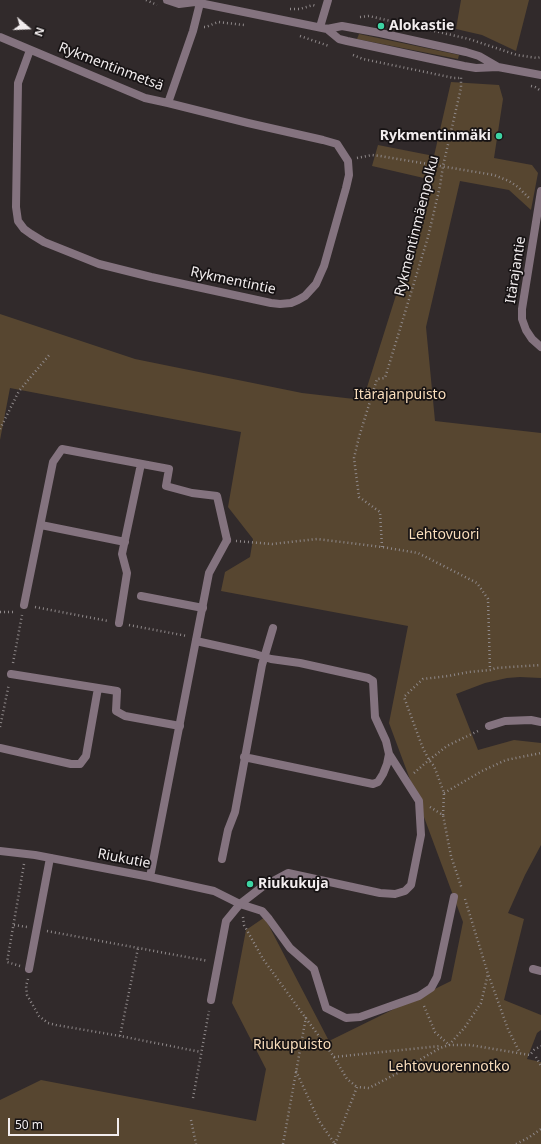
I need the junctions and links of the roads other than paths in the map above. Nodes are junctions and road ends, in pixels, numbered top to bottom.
1 (167, 0) edge
2 (328, 0) edge
3 (196, 2) edge
4 (323, 28) junction
5 (0, 37) edge
6 (30, 50) junction
7 (498, 67) junction
8 (541, 75) edge
9 (168, 103) junction
10 (541, 191) edge
11 (541, 347) edge
12 (141, 464) junction
13 (41, 525) junction
14 (125, 542) junction
15 (141, 596) dead end
16 (24, 605) road end
17 (203, 608) junction
18 (119, 623) road end
19 (273, 628) dead end
20 (196, 640) junction
21 (265, 657) junction
22 (11, 674) road end
23 (98, 688) junction
24 (541, 722) edge
25 (180, 726) junction
26 (489, 726) road end
27 (0, 748) edge
28 (389, 754) junction
29 (244, 757) junction
30 (0, 851) edge
31 (50, 858) junction
32 (222, 859) dead end
33 (150, 877) junction
34 (454, 897) dead end
35 (240, 904) junction
36 (30, 969) road end
37 (211, 1000) road end

1 - 3 street
2 - 4 street
3 - 4 street
3 - 9 street
4 - 7 street
4 - 7 street
5 - 6 street, Rykmentinmetsä
6 - 9 street, Rykmentinmetsä
6 - 9 street, Rykmentintie
7 - 8 street
10 - 11 street, Itärajantie
12 - 13 street
12 - 14 street
12 - 17 street
13 - 14 street
13 - 16 street
14 - 18 street
15 - 17 street
17 - 20 street
19 - 21 street
20 - 21 street
20 - 25 street
21 - 28 street
21 - 29 street
22 - 23 street
23 - 25 street
23 - 27 street
24 - 26 street
25 - 33 street
28 - 29 street
28 - 35 street
29 - 32 street
30 - 31 street, Riukutie
31 - 33 street, Riukutie
31 - 36 street
33 - 35 street, Riukutie
34 - 35 street, Riukutie
35 - 37 street

